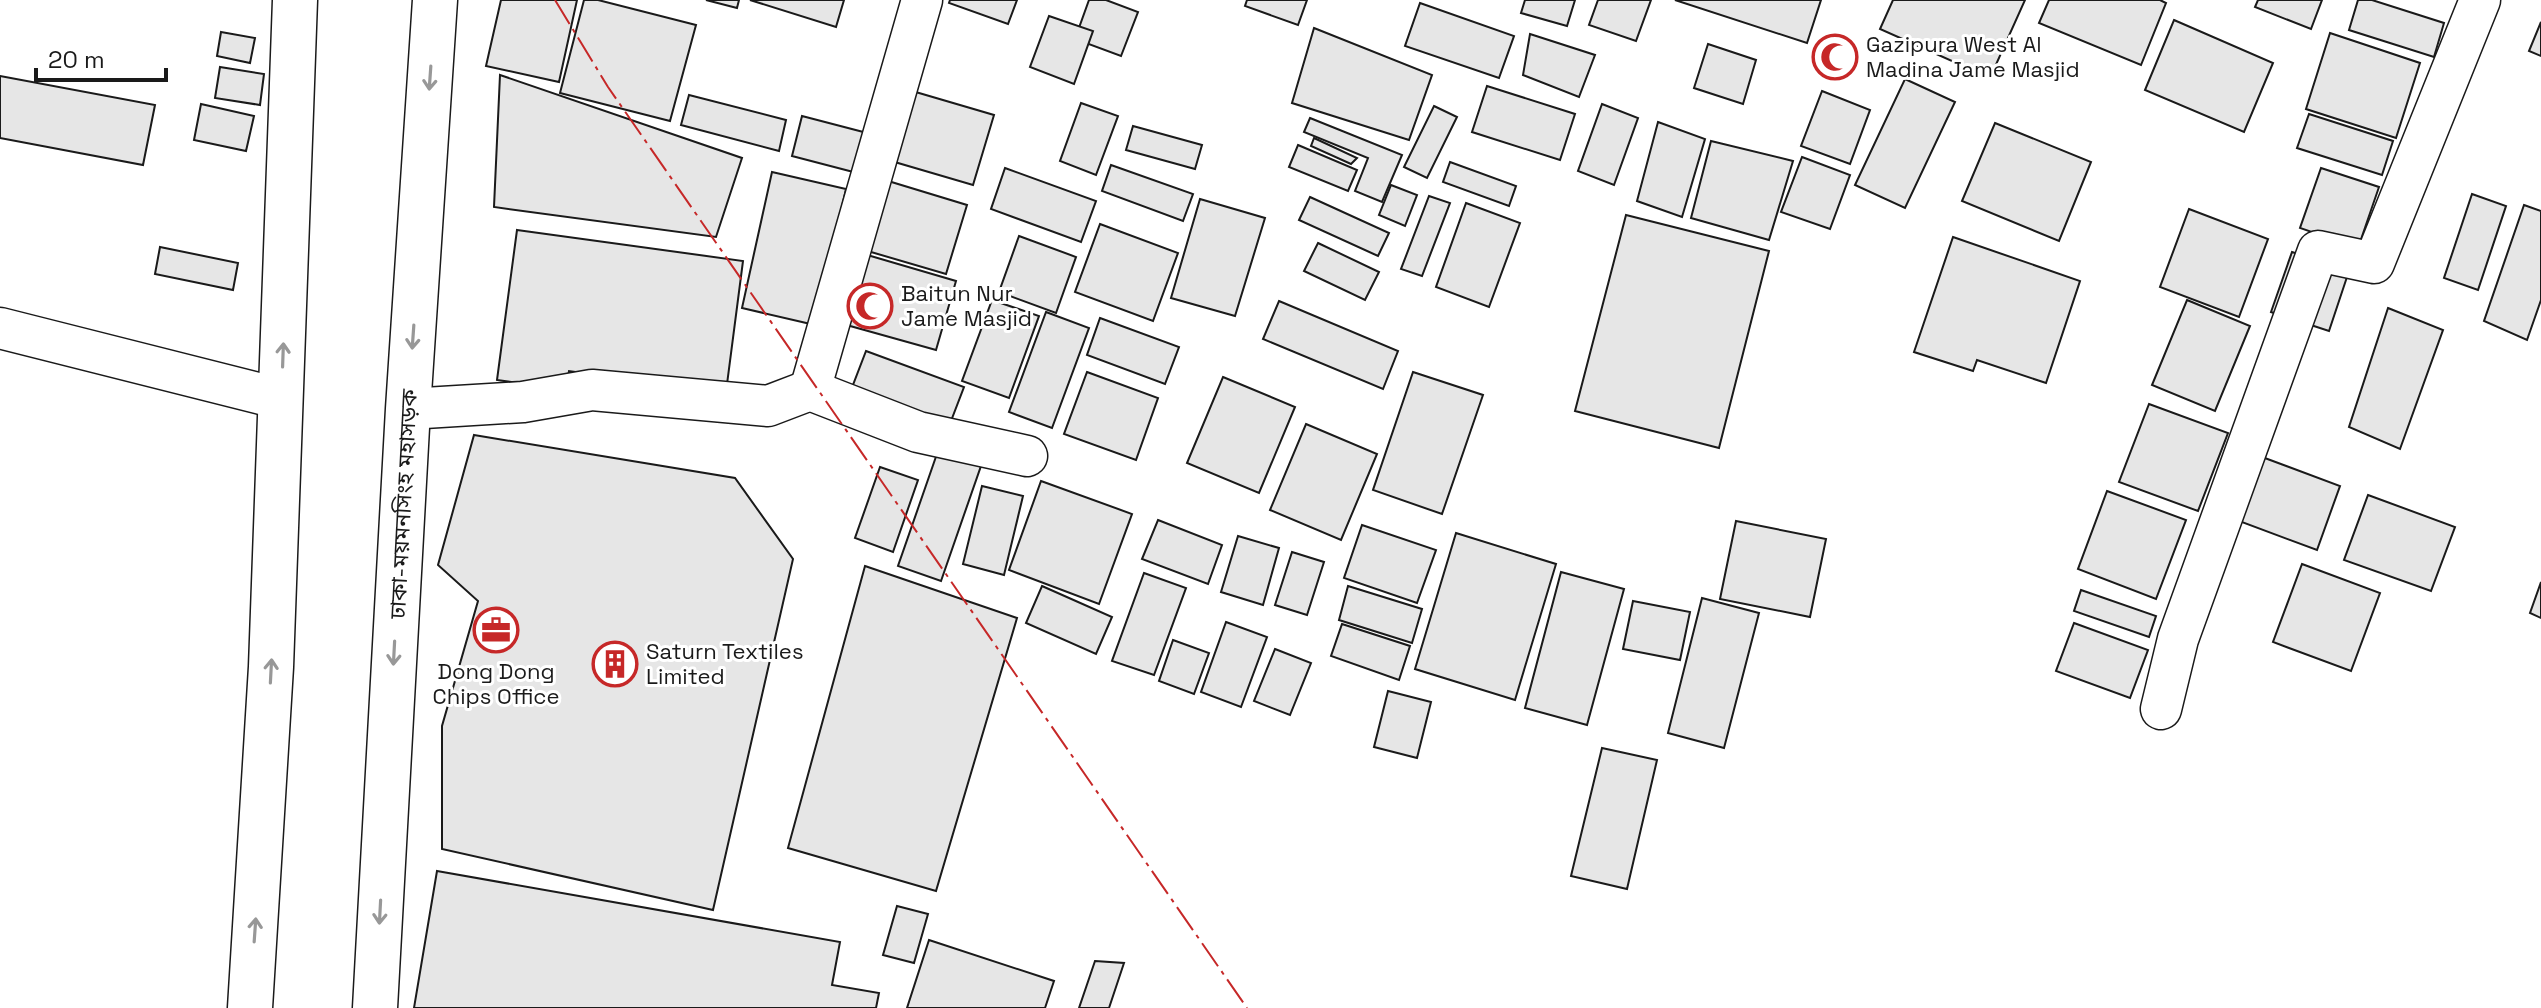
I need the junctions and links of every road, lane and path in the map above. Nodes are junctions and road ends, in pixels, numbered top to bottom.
1 (295, 0) edge
2 (435, 0) edge
3 (922, 0) edge
4 (2480, 0) edge
5 (0, 328) edge
6 (810, 390) junction
7 (281, 399) junction
8 (408, 409) junction
9 (1027, 456) dead end
10 (2161, 709) dead end
11 (250, 1008) edge
12 (375, 1008) edge

7 -> 1 highway
2 -> 8 highway, ঢাকা-ময়মনসিংহ মহাসড়ক
3 - 6 street
4 - 10 street
5 - 7 street
6 - 8 street
6 - 9 street
11 -> 7 highway
8 -> 12 highway, ঢাকা-ময়মনসিংহ মহাসড়ক

